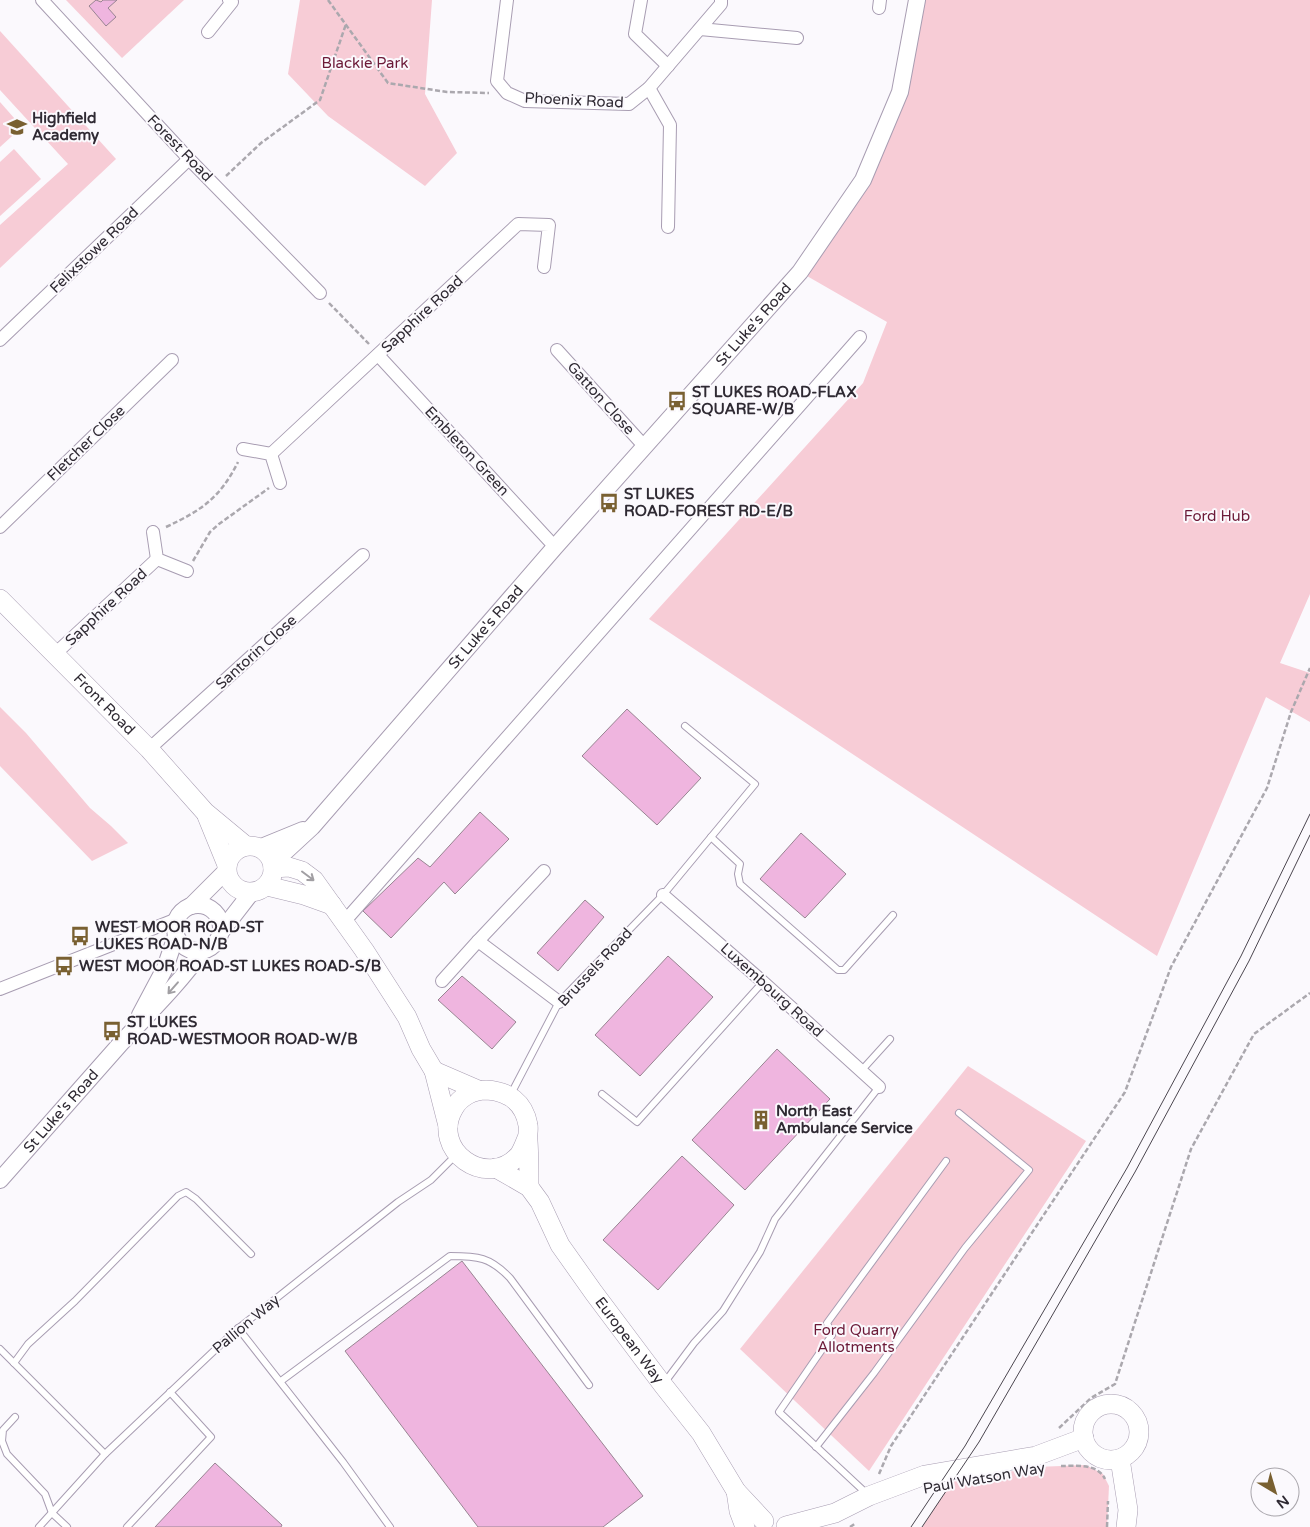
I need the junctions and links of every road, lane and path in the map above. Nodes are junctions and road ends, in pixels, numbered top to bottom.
1 (42, 0) edge
2 (229, 0) edge
3 (328, 0) edge
4 (507, 0) edge
5 (641, 0) edge
6 (721, 0) edge
7 (917, 0) edge
8 (346, 24) junction
9 (700, 29) junction
10 (208, 32) dead end
11 (796, 38) dead end
12 (668, 66) junction
13 (649, 88) junction
14 (507, 93) junction
15 (189, 159) junction
16 (215, 185) junction
17 (668, 227) dead end
18 (544, 267) dead end
19 (320, 293) joint
20 (860, 337) dead end
21 (0, 340) edge
22 (558, 350) dead end
23 (378, 354) junction
24 (172, 360) dead end
25 (645, 447) junction
26 (243, 449) joint
27 (271, 454) junction
28 (280, 483) joint
29 (0, 527) edge
30 (154, 532) joint
31 (555, 547) junction
32 (363, 555) dead end
33 (158, 559) junction
34 (187, 571) joint
35 (0, 598) edge
36 (55, 654) junction
37 (1310, 668) edge
38 (685, 726) dead end
39 (149, 749) junction
40 (205, 812) junction
41 (312, 827) junction
42 (711, 837) junction
43 (253, 847) junction
44 (227, 868) junction
45 (544, 871) dead end
46 (266, 877) junction
47 (663, 894) junction
48 (191, 906) junction
49 (893, 915) dead end
50 (176, 919) junction
51 (344, 922) junction
52 (220, 933) junction
53 (176, 936) junction
54 (478, 941) junction
55 (203, 950) junction
56 (442, 981) dead end
57 (763, 982) junction
58 (0, 989) edge
59 (1310, 993) edge
60 (559, 1002) junction
61 (890, 1038) dead end
62 (122, 1042) junction
63 (434, 1070) junction
64 (861, 1071) junction
65 (879, 1087) joint
66 (478, 1090) junction
67 (602, 1094) dead end
68 (510, 1096) junction
69 (959, 1113) dead end
70 (448, 1126) junction
71 (527, 1138) junction
72 (457, 1154) junction
73 (946, 1161) dead end
74 (496, 1168) junction
75 (0, 1180) edge
76 (529, 1187) junction
77 (251, 1254) dead end
78 (238, 1328) junction
79 (0, 1349) edge
80 (14, 1363) junction
81 (281, 1381) junction
82 (589, 1385) dead end
83 (663, 1385) junction
84 (170, 1392) junction
85 (15, 1417) dead end
86 (1054, 1431) dead end
87 (1084, 1438) junction
88 (816, 1447) junction
89 (105, 1454) junction
90 (1120, 1459) junction
91 (1053, 1466) dead end
92 (1106, 1480) dead end
93 (736, 1491) junction
94 (1108, 1494) dead end
95 (869, 1496) junction
96 (52, 1513) junction
97 (835, 1513) junction
98 (758, 1524) edge
99 (39, 1527) edge
100 (67, 1527) edge
101 (127, 1527) edge
102 (390, 1527) edge
103 (745, 1527) edge
104 (786, 1527) edge
105 (817, 1527) edge
106 (1107, 1527) edge
107 (1126, 1527) edge

1 - 15 street, Forest Road
2 - 10 street
3 - 8 path
4 - 14 street, Phoenix Road
5 - 12 street
6 - 9 street, Phoenix Road
7 - 25 street, St Luke's Road
8 - 14 path
8 - 16 path
9 - 11 street
9 - 12 street, Phoenix Road
12 - 13 street, Phoenix Road
13 - 14 street, Phoenix Road
13 - 17 street
15 - 16 street, Forest Road
15 - 21 street, Felixstowe Road
16 - 19 street, Forest Road
18 - 23 street, Sapphire Road
19 - 23 path
20 - 51 street
22 - 25 street, Gatton Close
23 - 27 street, Sapphire Road
23 - 31 street, Embleton Green
24 - 29 street, Fletcher Close
25 - 31 street, St Luke's Road
26 - 27 street
26 - 30 path
27 - 28 street
28 - 34 path
30 - 33 street, Sapphire Road
31 - 41 street, St Luke's Road
32 - 39 street, Santorin Close
33 - 34 street, Sapphire Road
33 - 36 street, Sapphire Road
35 - 36 main road, Front Road
36 - 39 main road, Front Road
37 - 95 path
38 - 42 lane, Brussels Road
39 - 40 main road, Front Road
40 - 43 main road
40 - 44 main road
41 - 43 street, St Luke's Road
41 - 46 street, St Luke's Road
42 - 47 lane, Brussels Road
42 - 49 lane
43 - 44 main road
43 - 46 main road
44 - 46 main road
44 - 48 street
45 - 54 street
46 - 51 main road
46 - 52 street, St Luke's Road
47 - 57 street, Luxembourg Road
47 - 60 lane, Brussels Road
48 - 50 street
48 - 52 street
50 - 53 street
50 - 58 street
51 - 63 main road
52 - 55 street
53 - 55 street
53 - 62 street, St Luke's Road
54 - 56 street
54 - 60 street
55 -> 62 street, St Luke's Road
57 - 64 street, Luxembourg Road
57 - 67 lane
59 - 86 path
60 - 68 lane, Brussels Road
61 - 64 lane
62 - 75 street, St Luke's Road
63 - 66 main road
63 - 70 main road
64 - 65 street, Luxembourg Road
65 - 83 lane
66 - 68 main road
66 - 70 main road
68 - 71 main road
69 - 88 lane
70 - 72 main road
71 - 74 main road
71 - 76 main road
72 - 74 main road
72 - 78 lane, Pallion Way
73 - 88 lane
74 - 76 main road
76 - 83 main road, European Way
77 - 80 lane
78 - 81 lane
78 - 84 lane, Pallion Way
79 - 80 lane
80 - 89 lane
81 - 82 lane
81 - 102 lane
83 - 93 main road, European Way
84 - 89 lane, Pallion Way
84 - 101 lane
85 - 96 lane
87 - 90 main road
87 - 90 main road
87 - 95 main road
88 - 95 lane
89 - 96 lane, Pallion Way
90 - 107 main road
91 - 92 path, Paul Watson Way
93 - 98 main road
93 - 103 main road
94 - 106 path
95 - 97 main road
96 - 99 lane, Pallion Way
96 - 100 lane
97 - 104 main road
97 - 105 main road
98 - 104 main road

